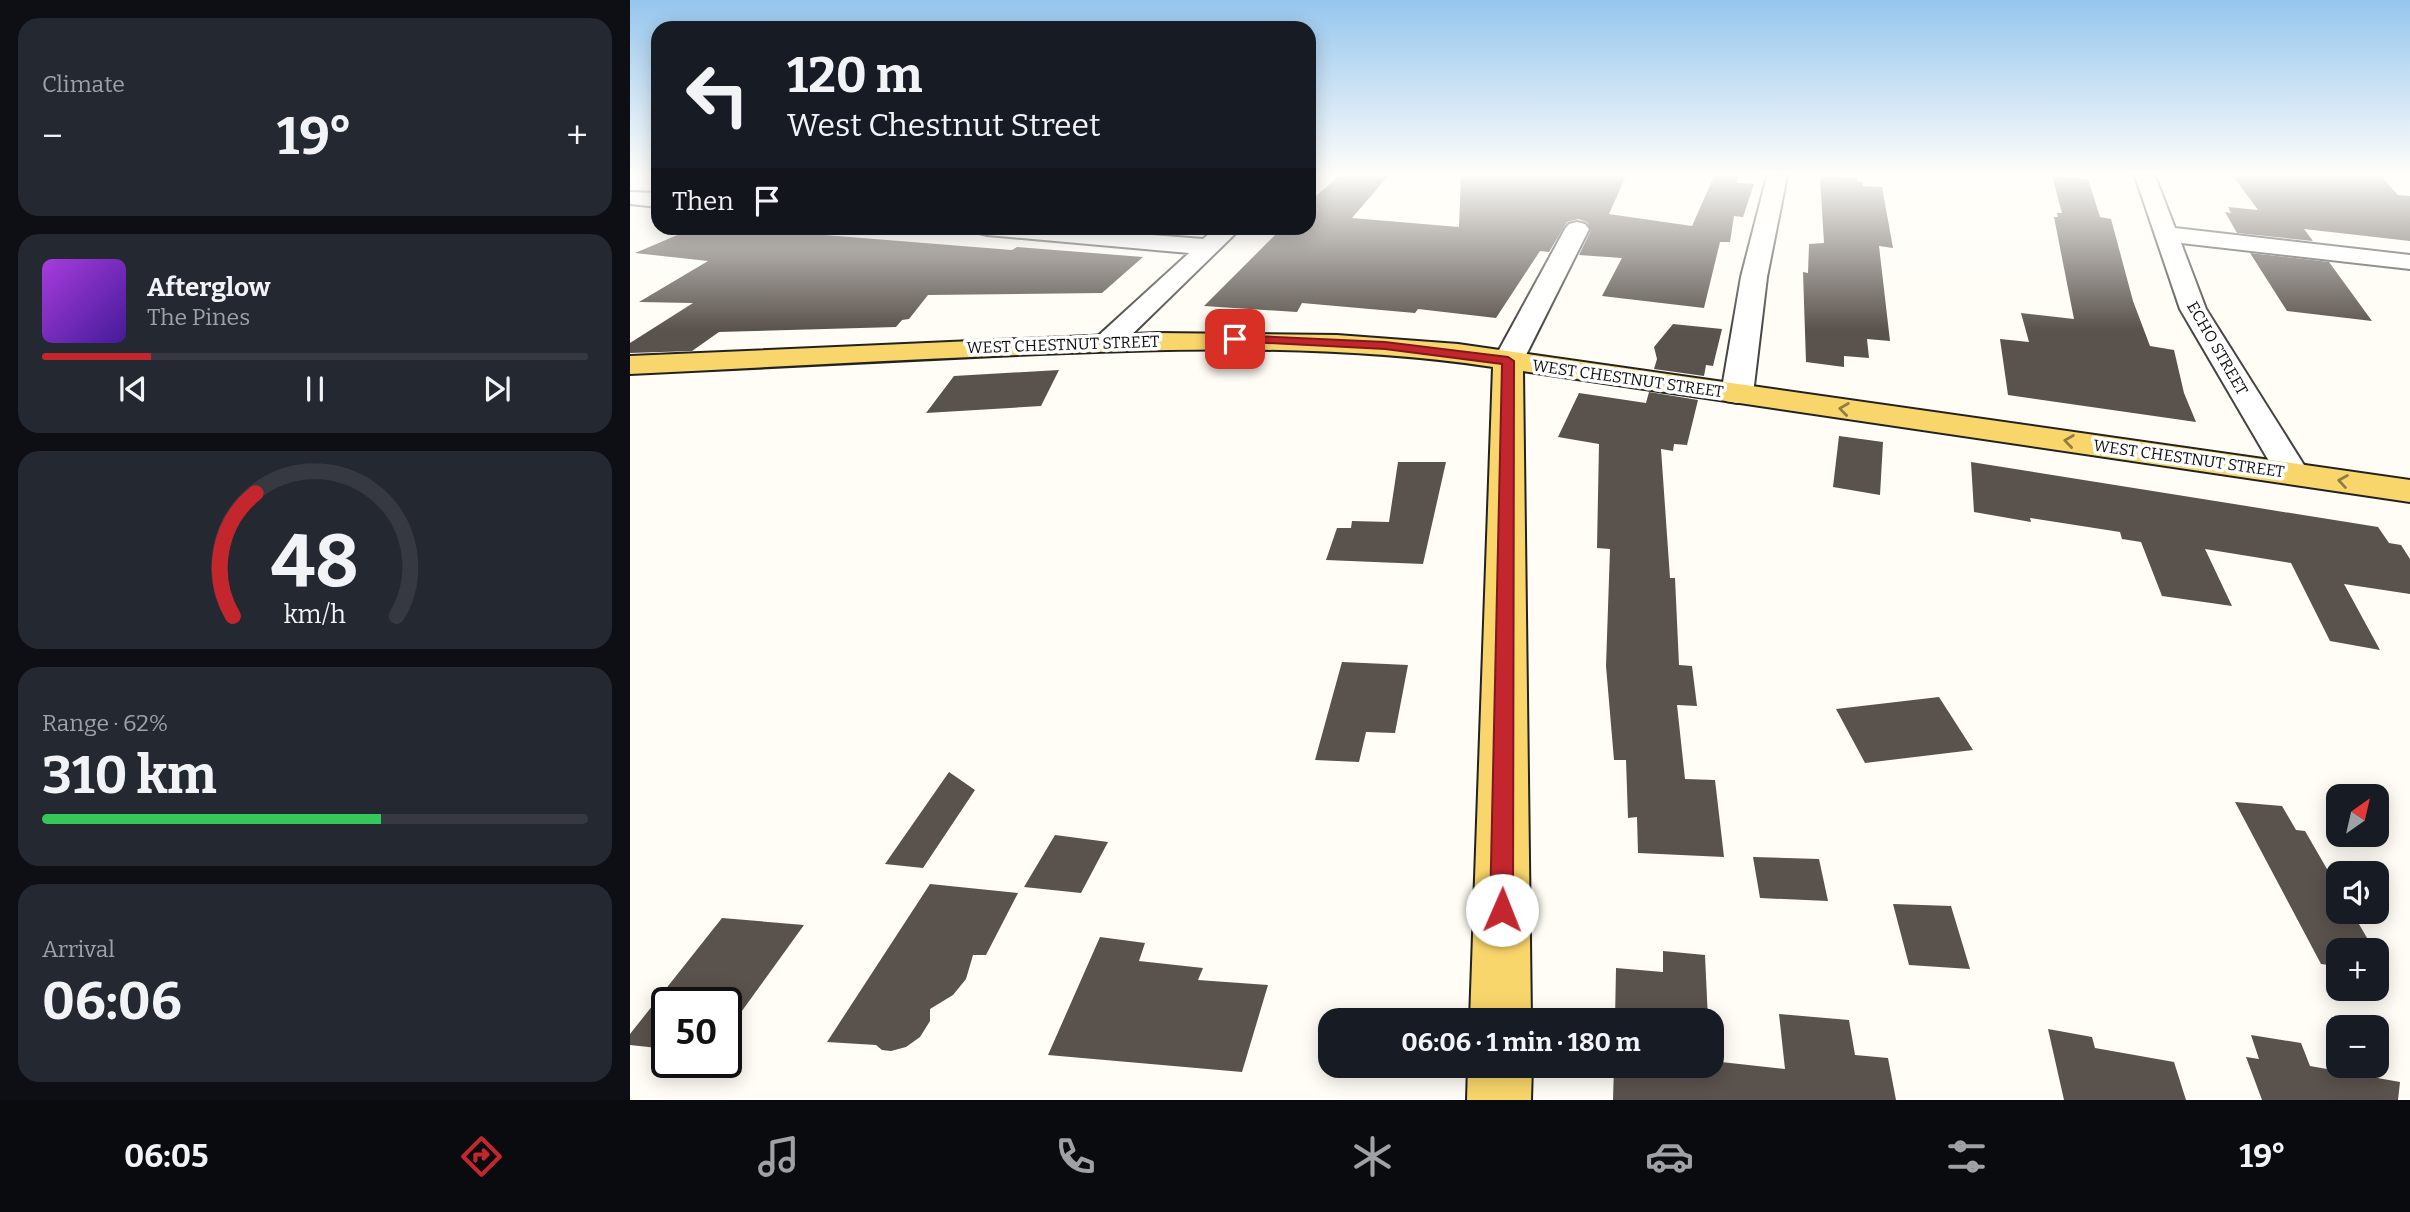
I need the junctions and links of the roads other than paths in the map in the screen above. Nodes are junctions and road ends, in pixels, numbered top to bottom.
1 (1765, 227) edge
2 (2164, 227) edge
3 (1577, 229) dead end
4 (2166, 234) junction
5 (1068, 235) edge
6 (1221, 235) edge
7 (1207, 247) junction
8 (2410, 262) edge
9 (1108, 342) junction
10 (1508, 361) junction
11 (630, 365) edge
12 (1737, 394) junction
13 (2291, 473) junction
14 (2410, 491) edge
15 (1500, 1008) edge
16 (1500, 1078) edge
17 (1499, 1100) edge

1 - 12 street
2 - 4 street, ECHO STREET
3 - 10 street
4 - 8 street
4 - 13 street, ECHO STREET
5 - 7 street
6 - 7 street
7 - 9 street
9 - 10 main road, WEST CHESTNUT STREET
9 - 11 main road, WEST CHESTNUT STREET
10 - 12 main road, WEST CHESTNUT STREET
10 - 15 main road
13 -> 12 main road, WEST CHESTNUT STREET
14 -> 13 main road, WEST CHESTNUT STREET
16 - 17 main road

